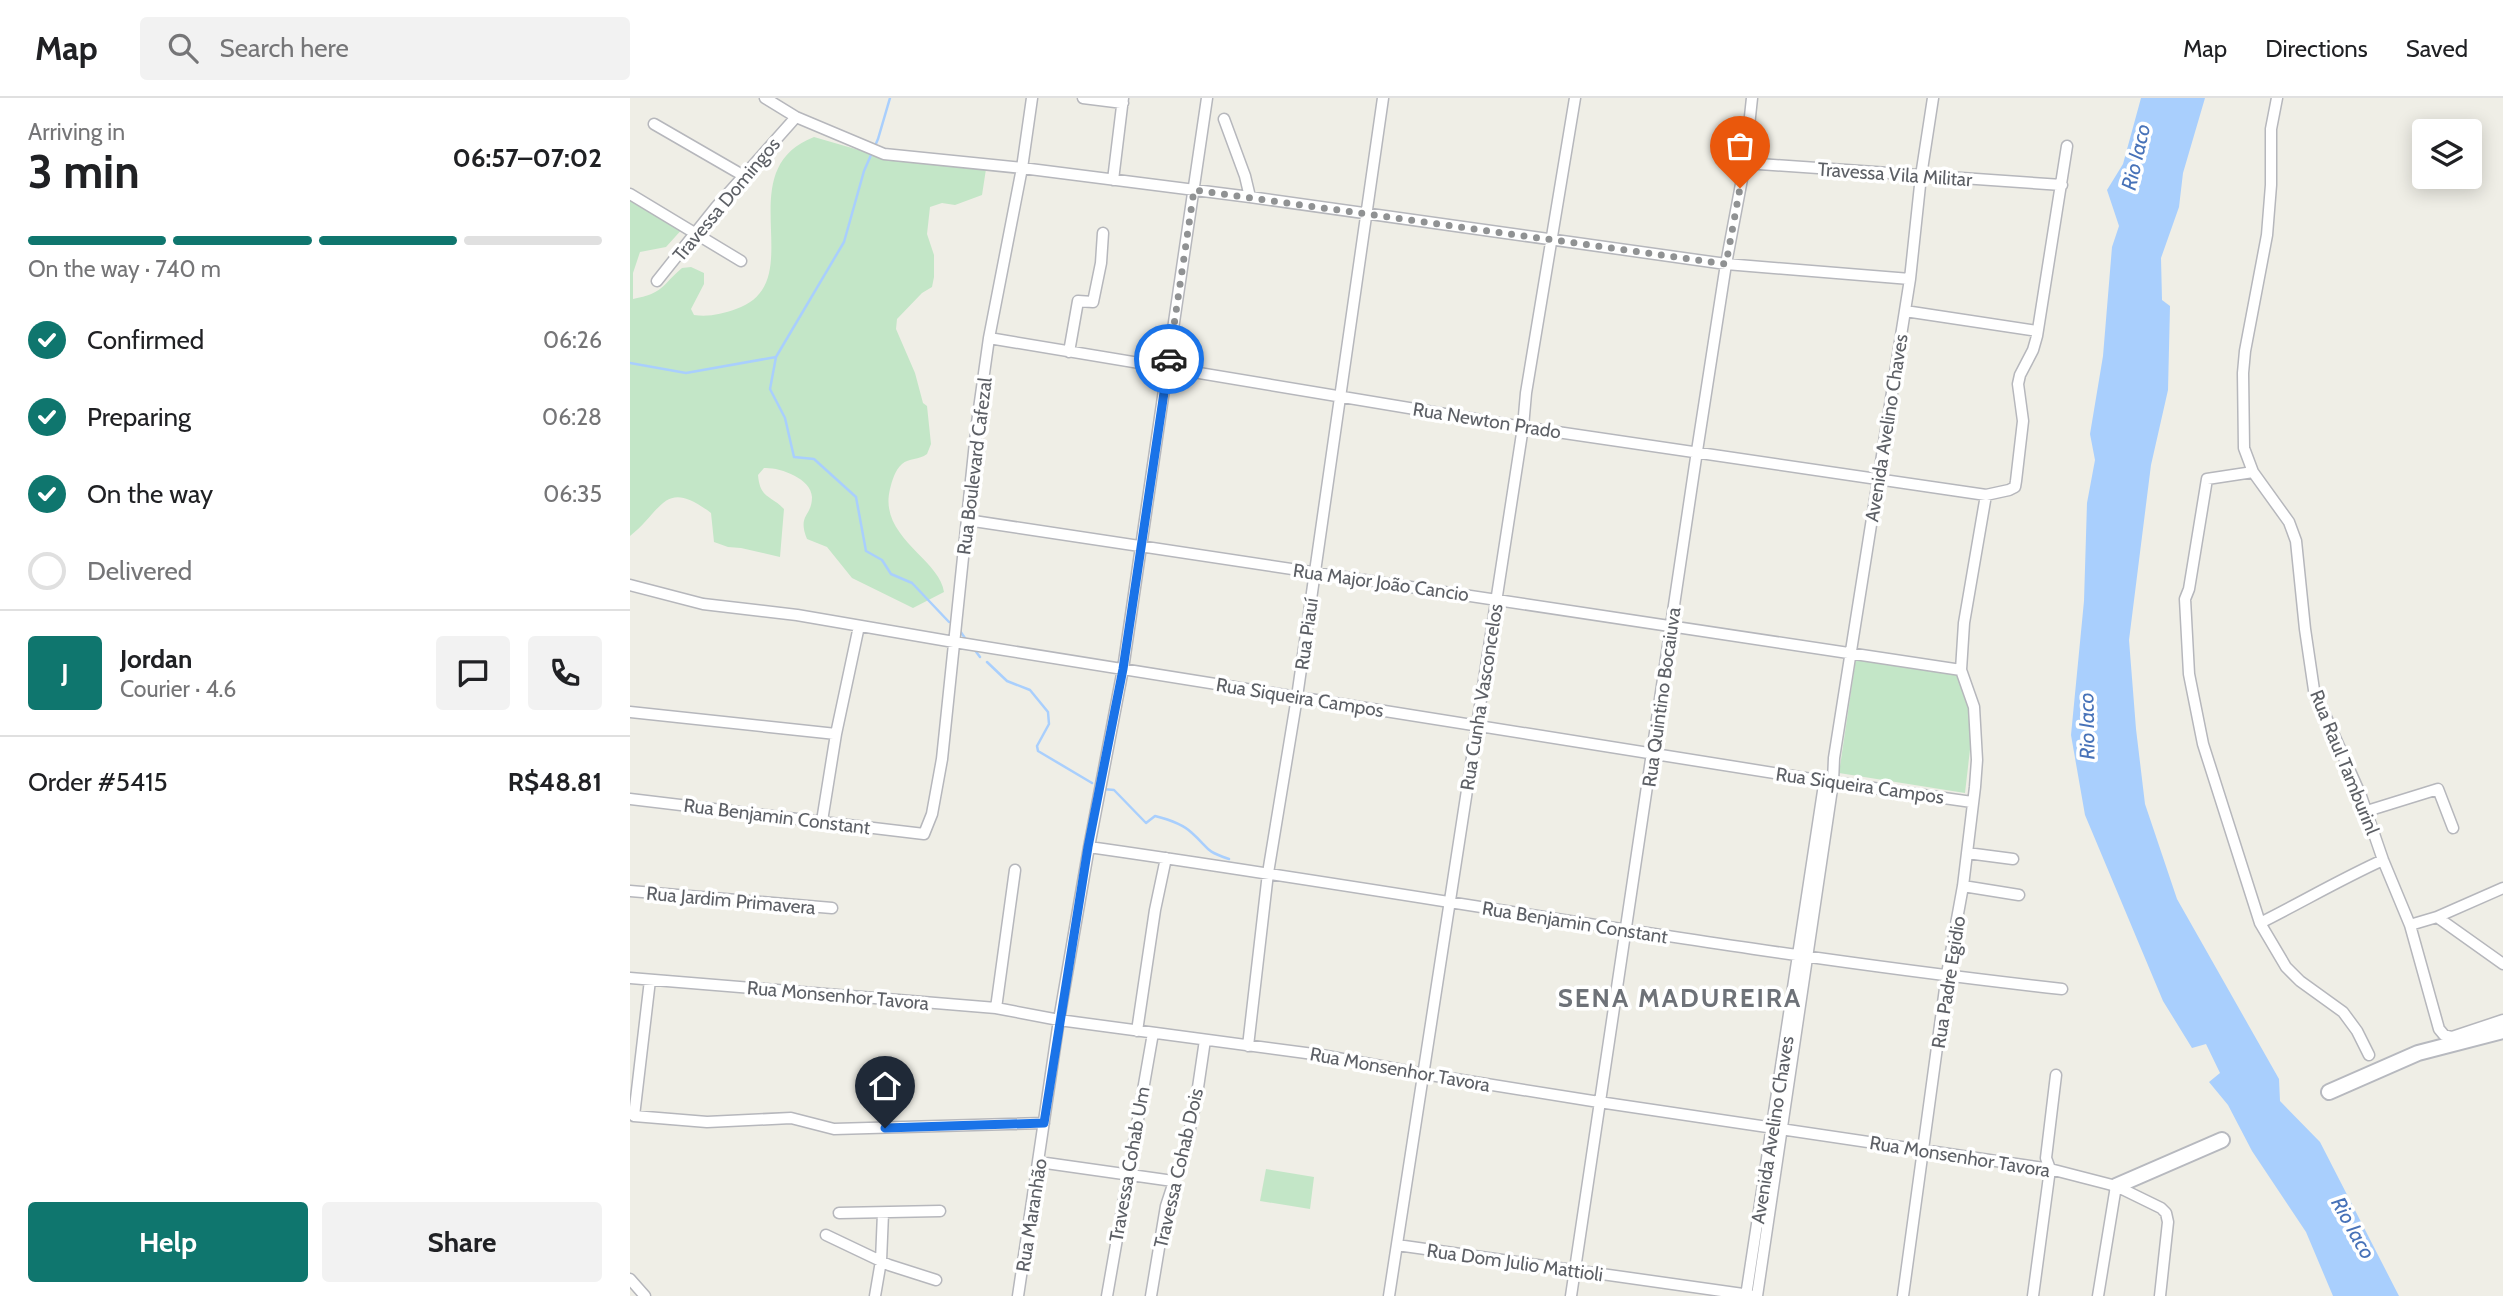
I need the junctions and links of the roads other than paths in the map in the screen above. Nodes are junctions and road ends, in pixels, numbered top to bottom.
1 (765, 98) edge
2 (1031, 98) edge
3 (1083, 98) edge
4 (1207, 98) edge
5 (1383, 98) edge
6 (1575, 98) edge
7 (1752, 98) edge
8 (1933, 98) edge
9 (2277, 98) edge
10 (1123, 100) edge
11 (784, 103) edge
12 (796, 117) junction
13 (1224, 119) dead end
14 (654, 124) dead end
15 (2067, 146) dead end
16 (1745, 163) junction
17 (1022, 167) junction
18 (744, 176) junction
19 (1921, 176) junction
20 (1113, 180) junction
21 (2062, 185) junction
22 (1194, 190) junction
23 (630, 194) edge
24 (1250, 197) junction
25 (1367, 212) junction
26 (696, 232) junction
27 (1103, 233) dead end
28 (1550, 241) junction
29 (741, 261) dead end
30 (1726, 264) junction
31 (1910, 279) junction
32 (657, 281) dead end
33 (1905, 310) junction
34 (2037, 331) junction
35 (989, 338) junction
36 (1069, 352) junction
37 (1167, 369) junction
38 (1342, 395) junction
39 (1523, 427) junction
40 (1697, 451) junction
41 (2253, 472) junction
42 (1878, 479) junction
43 (1986, 495) junction
44 (967, 520) junction
45 (1141, 545) junction
46 (1315, 572) junction
47 (630, 585) edge
48 (1496, 598) junction
49 (859, 626) junction
50 (1672, 627) junction
51 (954, 642) junction
52 (1851, 653) junction
53 (1123, 669) junction
54 (1961, 670) junction
55 (1297, 697) junction
56 (630, 712) edge
57 (1476, 724) junction
58 (836, 734) junction
59 (1653, 754) junction
60 (1829, 781) junction
61 (630, 799) edge
62 (1972, 802) junction
63 (2367, 811) junction
64 (822, 821) junction
65 (2453, 828) dead end
66 (924, 834) joint
67 (1088, 847) junction
68 (1967, 853) junction
69 (1166, 858) junction
70 (2012, 859) dead end
71 (2384, 860) junction
72 (1014, 870) dead end
73 (1268, 873) junction
74 (1963, 886) junction
75 (2503, 888) edge
76 (630, 891) edge
77 (2019, 895) dead end
78 (1450, 903) junction
79 (832, 908) dead end
80 (2437, 917) junction
81 (2260, 923) junction
82 (2410, 925) junction
83 (1625, 929) junction
84 (1802, 956) junction
85 (2503, 964) edge
86 (1947, 974) junction
87 (630, 978) edge
88 (650, 980) junction
89 (2062, 989) dead end
90 (996, 1008) junction
91 (1059, 1020) junction
92 (2503, 1020) edge
93 (1137, 1031) junction
94 (2503, 1031) edge
95 (1153, 1033) junction
96 (1205, 1040) junction
97 (1248, 1046) junction
98 (2369, 1055) dead end
99 (1424, 1074) junction
100 (2056, 1075) dead end
101 (2329, 1092) dead end
102 (1599, 1102) junction
103 (1044, 1123) junction
104 (1778, 1128) junction
105 (2222, 1140) dead end
106 (1924, 1150) junction
107 (1039, 1162) junction
108 (2050, 1169) junction
109 (1127, 1175) junction
110 (1173, 1181) junction
111 (2116, 1185) junction
112 (940, 1211) dead end
113 (839, 1213) dead end
114 (883, 1213) junction
115 (826, 1235) dead end
116 (1397, 1245) junction
117 (881, 1261) junction
118 (1575, 1272) junction
119 (630, 1279) edge
120 (936, 1280) dead end
121 (645, 1296) edge
122 (875, 1296) edge
123 (1018, 1296) edge
124 (1107, 1296) edge
125 (1151, 1296) edge
126 (1389, 1296) edge
127 (1571, 1296) edge
128 (1753, 1296) edge
129 (1903, 1296) edge
130 (2033, 1296) edge
131 (2098, 1296) edge
132 (2160, 1296) edge

1 - 11 street
2 - 17 street, Rua Boulevard Cafezal
3 - 10 street
4 - 22 street, Rua Maranhão
5 - 25 street, Rua Piauí
6 - 28 street, Rua Cunha Vasconcelos
7 - 16 street, Rua Quintino Bocaiuva
8 - 19 street, Avenida Avelino Chaves
9 - 41 street, Rua Raul Tamburinl
10 - 20 street
11 - 12 street
12 - 17 street
12 - 18 street, Travessa Domingos
13 - 24 street
14 - 18 street
15 - 21 street
16 - 19 street, Travessa Vila Militar
16 - 30 street, Rua Quintino Bocaiuva
17 - 20 street
17 - 35 street, Rua Boulevard Cafezal
18 - 26 street, Travessa Domingos
19 - 21 street, Travessa Vila Militar
19 - 31 street, Avenida Avelino Chaves
20 - 22 street
21 - 34 street
22 - 24 street
22 - 37 street, Rua Maranhão
23 - 26 street
24 - 25 street
25 - 28 street
25 - 38 street, Rua Piauí
26 - 29 street
26 - 32 street, Travessa Domingos
27 - 36 street
28 - 30 street
28 - 39 street, Rua Cunha Vasconcelos
30 - 31 street
30 - 40 street, Rua Quintino Bocaiuva
31 - 33 street, Avenida Avelino Chaves
33 - 34 street
33 - 42 street, Avenida Avelino Chaves
34 - 43 street
35 - 36 street, Rua Newton Prado
35 - 44 street, Rua Boulevard Cafezal
36 - 37 street, Rua Newton Prado
37 - 38 street, Rua Newton Prado
37 - 45 street, Rua Maranhão
38 - 39 street, Rua Newton Prado
38 - 46 street, Rua Piauí
39 - 40 street, Rua Newton Prado
39 - 48 street, Rua Cunha Vasconcelos
40 - 42 street, Rua Newton Prado
40 - 50 street, Rua Quintino Bocaiuva
41 - 63 street, Rua Raul Tamburinl
41 - 81 street
42 - 43 street, Rua Newton Prado
42 - 52 street, Avenida Avelino Chaves
43 - 54 street
44 - 45 street, Rua Major João Cancio
44 - 51 street, Rua Boulevard Cafezal
45 - 46 street, Rua Major João Cancio
45 - 53 street, Rua Maranhão
46 - 48 street, Rua Major João Cancio
46 - 55 street, Rua Piauí
47 - 49 street, Rua Siqueira Campos
48 - 50 street, Rua Major João Cancio
48 - 57 street, Rua Cunha Vasconcelos
49 - 51 street, Rua Siqueira Campos
49 - 58 street
50 - 52 street, Rua Major João Cancio
50 - 59 street, Rua Quintino Bocaiuva
51 - 53 street, Rua Siqueira Campos
51 - 66 street, Rua Boulevard Cafezal
52 - 54 street, Rua Major João Cancio
52 - 60 street, Avenida Avelino Chaves
53 - 55 street, Rua Siqueira Campos
53 - 67 street, Rua Maranhão
54 - 62 street, Rua Padre Egidio
55 - 57 street, Rua Siqueira Campos
55 - 73 street, Rua Piauí
56 - 58 street
57 - 59 street, Rua Siqueira Campos
57 - 78 street, Rua Cunha Vasconcelos
58 - 64 street
59 - 60 street, Rua Siqueira Campos
59 - 83 street, Rua Quintino Bocaiuva
60 - 62 street, Rua Siqueira Campos
60 - 84 street, Avenida Avelino Chaves
61 - 64 street, Rua Benjamin Constant
62 - 68 street, Rua Padre Egidio
63 - 65 street
63 - 71 street, Rua Raul Tamburinl
64 - 66 street, Rua Benjamin Constant
67 - 69 street, Rua Benjamin Constant
67 - 91 street, Rua Maranhão
68 - 70 street
68 - 74 street, Rua Padre Egidio
69 - 73 street, Rua Benjamin Constant
69 - 93 street
71 - 81 street
71 - 82 street, Rua Raul Tamburinl
72 - 90 street
73 - 78 street, Rua Benjamin Constant
73 - 97 street, Rua Piauí
74 - 77 street
74 - 86 street, Rua Padre Egidio
75 - 80 street
76 - 79 street, Rua Jardim Primavera
78 - 83 street, Rua Benjamin Constant
78 - 99 street, Rua Cunha Vasconcelos
80 - 82 street
80 - 85 street
81 - 98 street
82 - 92 street, Rua Raul Tamburinl
83 - 84 street, Rua Benjamin Constant
83 - 102 street, Rua Quintino Bocaiuva
84 - 86 street, Rua Benjamin Constant
84 - 104 street, Avenida Avelino Chaves
86 - 89 street, Rua Benjamin Constant
86 - 106 street, Rua Padre Egidio
87 - 88 street, Rua Monsenhor Tavora
88 - 90 street, Rua Monsenhor Tavora
88 - 103 street
90 - 91 street, Rua Monsenhor Tavora
91 - 93 street, Rua Monsenhor Tavora
91 - 103 street, Rua Maranhão
93 - 95 street, Rua Monsenhor Tavora
94 - 101 street
95 - 96 street, Rua Monsenhor Tavora
95 - 109 street, Travessa Cohab Um
96 - 97 street, Rua Monsenhor Tavora
96 - 110 street, Travessa Cohab Dois
97 - 99 street, Rua Monsenhor Tavora
99 - 102 street, Rua Monsenhor Tavora
99 - 116 street, Rua Cunha Vasconcelos
100 - 108 street
102 - 104 street, Rua Monsenhor Tavora
102 - 118 street, Rua Quintino Bocaiuva
103 - 107 street, Rua Maranhão
104 - 106 street, Rua Monsenhor Tavora
104 - 128 street, Avenida Avelino Chaves
105 - 111 street
106 - 108 street, Rua Monsenhor Tavora
106 - 129 street, Rua Padre Egidio
107 - 109 street
107 - 123 street, Rua Maranhão
108 - 111 street, Rua Monsenhor Tavora
108 - 130 street
109 - 110 street
109 - 124 street, Travessa Cohab Um
110 - 125 street, Travessa Cohab Dois
111 - 131 street
111 - 132 street, Rua Monsenhor Tavora
112 - 114 street
113 - 114 street
114 - 117 street
115 - 117 street
116 - 118 street, Rua Dom Julio Mattioli
116 - 126 street, Rua Cunha Vasconcelos
117 - 120 street
117 - 122 street
118 - 127 street, Rua Quintino Bocaiuva
118 - 128 street, Rua Dom Julio Mattioli
119 - 121 street

